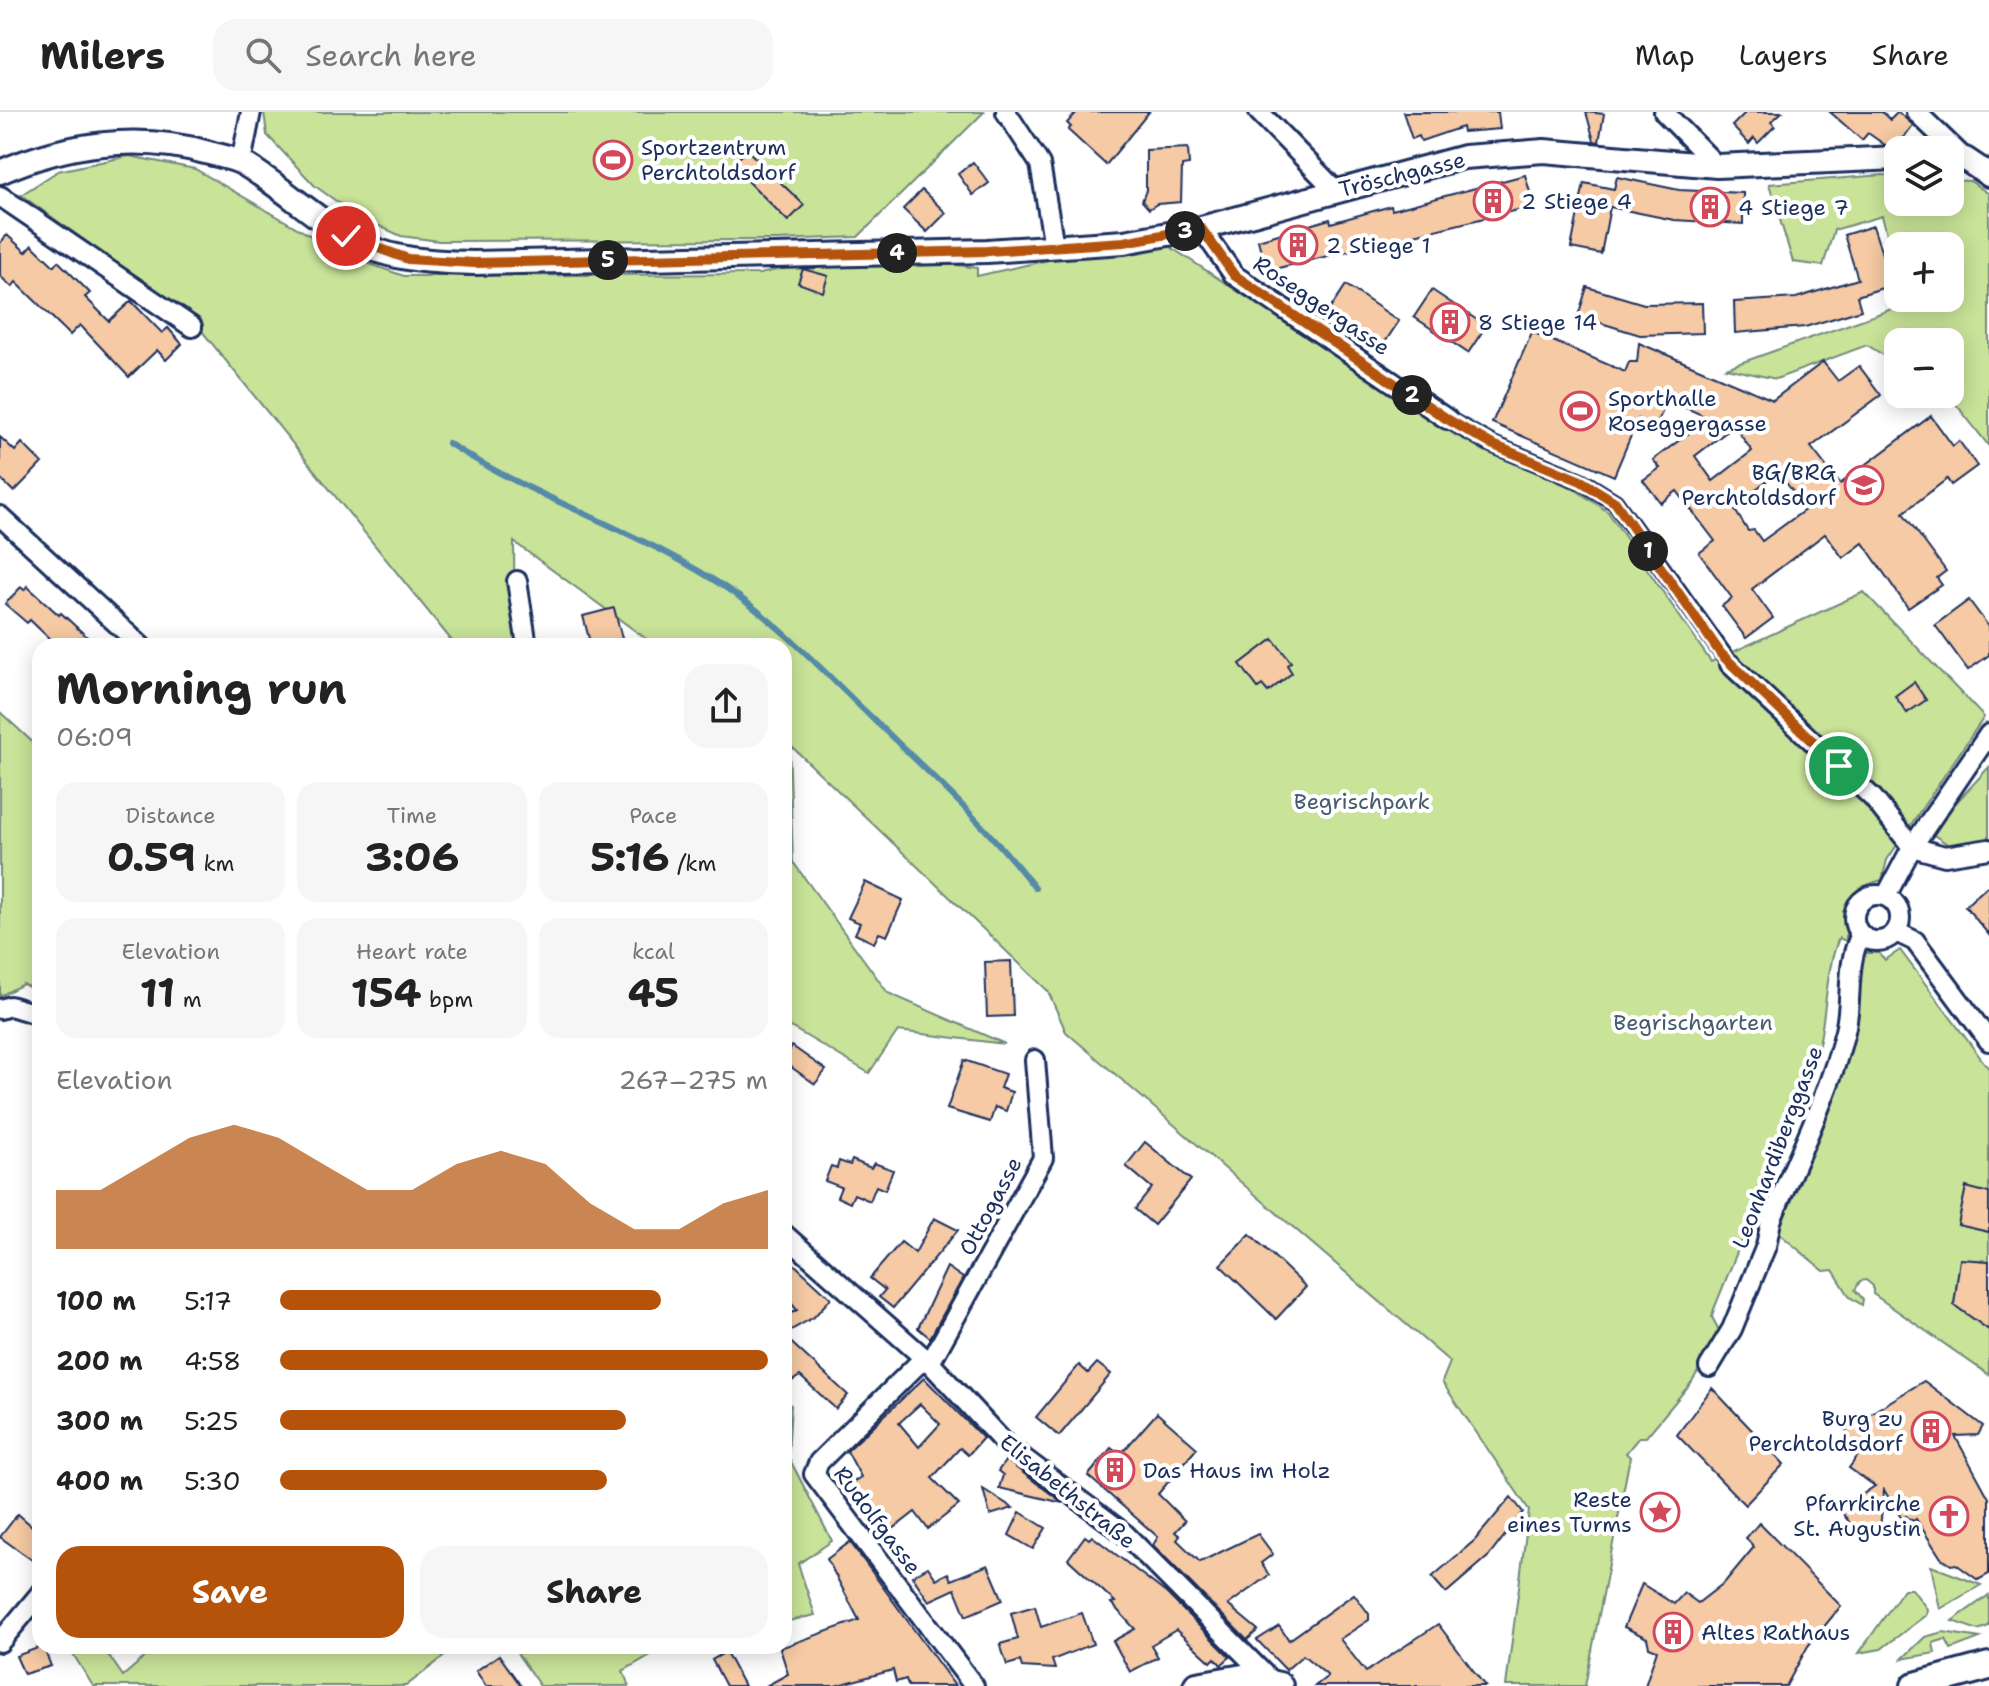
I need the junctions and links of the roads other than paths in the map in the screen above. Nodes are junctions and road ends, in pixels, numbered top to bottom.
1 (251, 112) edge
2 (1006, 112) edge
3 (1259, 112) edge
4 (1664, 112) edge
5 (1916, 112) edge
6 (1938, 136) edge
7 (1884, 159) edge
8 (1964, 161) edge
9 (241, 162) junction
10 (1717, 166) junction
11 (0, 172) edge
12 (1989, 175) edge
13 (1336, 191) junction
14 (0, 196) edge
15 (1201, 228) junction
16 (1054, 246) junction
17 (192, 327) dead end
18 (1447, 419) joint
19 (0, 516) edge
20 (517, 581) dead end
21 (132, 638) edge
22 (526, 638) edge
23 (1730, 664) joint
24 (1989, 734) edge
25 (1912, 847) junction
26 (1989, 849) edge
27 (1886, 896) junction
28 (1896, 932) junction
29 (1861, 935) junction
30 (0, 1009) edge
31 (32, 1013) edge
32 (1989, 1041) edge
33 (1035, 1060) dead end
34 (792, 1241) edge
35 (928, 1360) junction
36 (1709, 1367) dead end
37 (32, 1604) edge
38 (0, 1642) edge
39 (1989, 1666) edge
40 (1276, 1684) edge
41 (1921, 1685) edge
42 (974, 1686) edge
43 (1197, 1686) edge

1 - 9 street
2 - 16 street
3 - 13 street
4 - 10 street
5 - 6 street
7 - 10 street, Tröschgasse
8 - 12 street
9 - 11 street, Tröschgasse
9 - 16 street, Tröschgasse
10 - 13 street, Tröschgasse
13 - 15 street, Tröschgasse
14 - 17 street
15 - 16 street, Tröschgasse
15 - 18 street, Roseggergasse
18 - 23 street, Roseggergasse
19 - 21 street
20 - 22 street
23 - 25 street, Roseggergasse
24 - 25 street
25 - 26 street
25 - 27 street
27 - 28 street
27 - 29 street
28 - 29 street
28 - 32 street
29 - 36 street, Leonhardiberggasse
30 - 31 street
33 - 35 street, Ottogasse
34 - 35 street, Elisabethstraße
35 - 40 street, Elisabethstraße
35 - 42 street, Rudolfgasse
37 - 38 street
39 - 41 main road
40 - 43 main road

